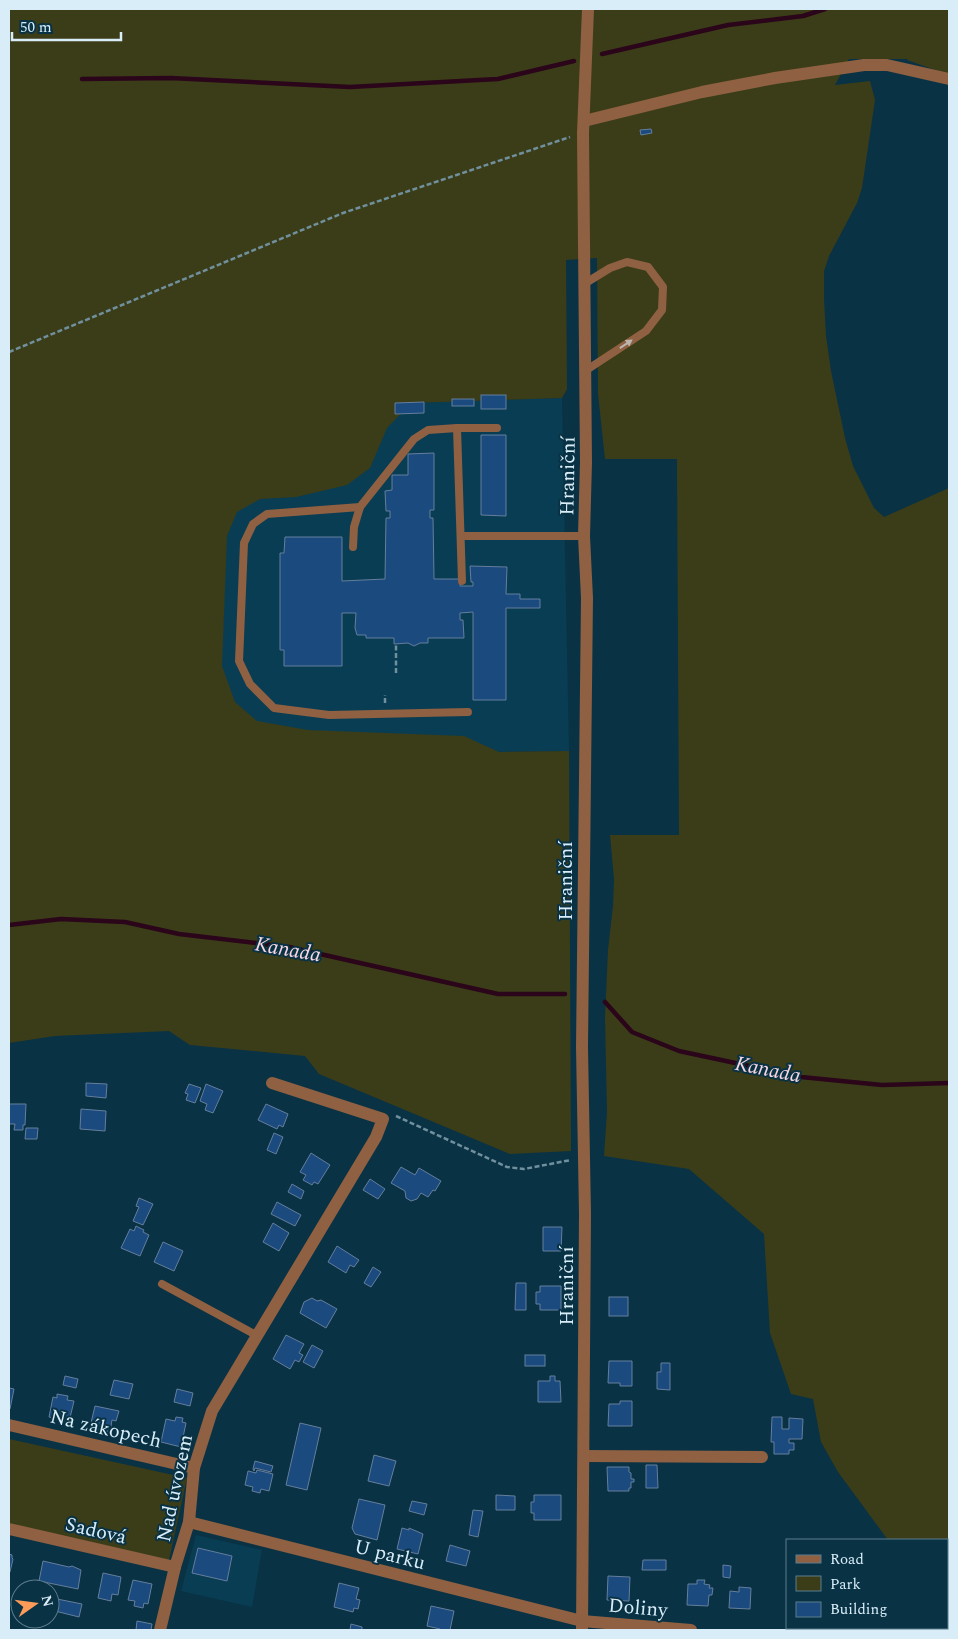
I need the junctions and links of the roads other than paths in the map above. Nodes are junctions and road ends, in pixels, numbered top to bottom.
1 (588, 9) edge
2 (949, 79) edge
3 (583, 127) junction
4 (584, 284) junction
5 (585, 371) junction
6 (457, 428) junction
7 (497, 428) dead end
8 (360, 508) junction
9 (461, 536) junction
10 (584, 536) junction
11 (353, 547) dead end
12 (462, 581) dead end
13 (468, 712) dead end
14 (272, 1083) dead end
15 (162, 1284) dead end
16 (256, 1335) junction
17 (9, 1425) edge
18 (584, 1456) junction
19 (762, 1457) dead end
20 (194, 1468) junction
21 (189, 1522) junction
22 (9, 1529) edge
23 (176, 1567) junction
24 (582, 1626) edge
25 (160, 1630) edge
26 (691, 1630) edge

1 - 3 street, Hraniční
2 - 3 street
3 - 4 street, Hraniční
4 - 5 street, Hraniční
5 -> 4 lane
5 - 10 street, Hraniční
6 - 7 lane
6 - 8 lane
6 - 9 lane
8 - 11 lane
8 - 13 lane
9 - 10 lane
9 - 12 lane
10 - 18 street, Hraniční
14 - 16 street, Nad úvozem
15 - 16 lane
16 - 20 street, Nad úvozem
17 - 20 street, Na zákopech
18 - 19 street
18 - 24 street, Hraniční
20 - 21 street, Nad úvozem
21 - 23 street, Nad úvozem
21 - 24 street, U parku
22 - 23 street, Sadová
23 - 25 street, Nad úvozem
24 - 26 street, Doliny

